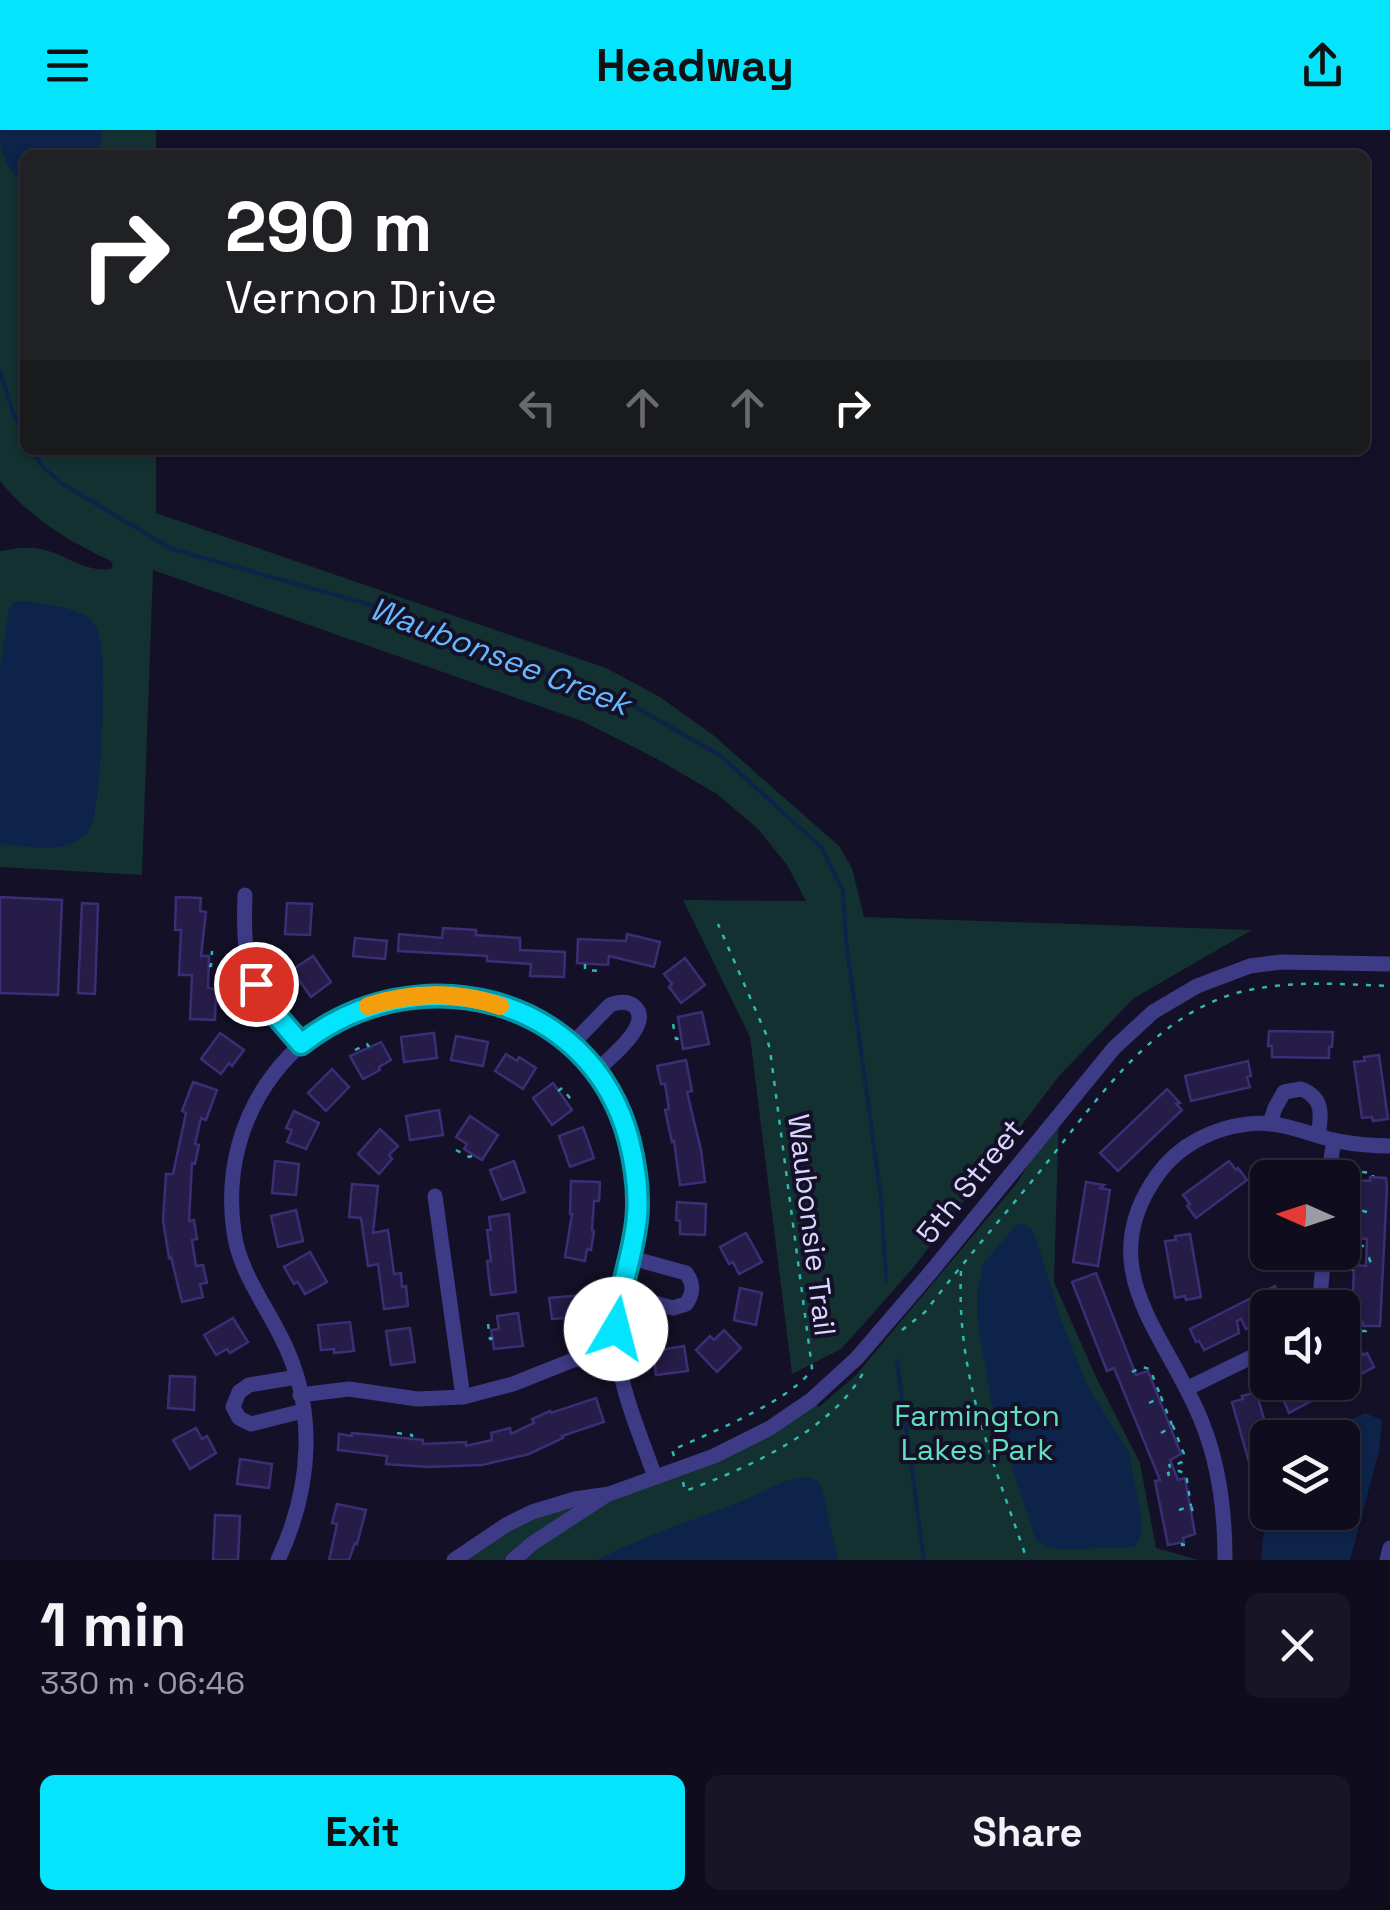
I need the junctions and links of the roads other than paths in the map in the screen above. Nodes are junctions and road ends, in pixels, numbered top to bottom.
1 (245, 895) dead end
2 (1390, 964) edge
3 (301, 1044) junction
4 (572, 1045) junction
5 (595, 1072) junction
6 (1270, 1123) junction
7 (1326, 1137) junction
8 (1390, 1146) edge
9 (1327, 1160) edge
10 (435, 1196) dead end
11 (628, 1257) junction
12 (619, 1293) junction
13 (616, 1354) junction
14 (1250, 1358) edge
15 (297, 1376) junction
16 (1188, 1388) junction
17 (464, 1397) junction
18 (302, 1403) junction
19 (655, 1477) junction
20 (608, 1494) junction
21 (1390, 1548) edge
22 (278, 1560) edge
23 (454, 1560) edge
24 (512, 1560) edge
25 (1225, 1560) edge
26 (1387, 1560) edge

1 - 3 street
2 - 19 street, 5th Street
3 - 4 street
3 - 15 street
4 - 5 street
4 - 5 street
5 - 11 street
6 - 7 street
6 - 7 street
6 - 16 street
7 - 8 street
7 - 9 street
10 - 17 street
11 - 12 street
11 - 12 street
12 - 13 street
13 - 17 street
13 - 19 street
14 - 16 street
15 - 18 street
15 - 18 street
16 - 25 street
17 - 18 street
18 - 22 street
19 - 20 street, 5th Street
20 - 23 street, 5th Street
20 - 24 street, 5th Street
21 - 26 street

